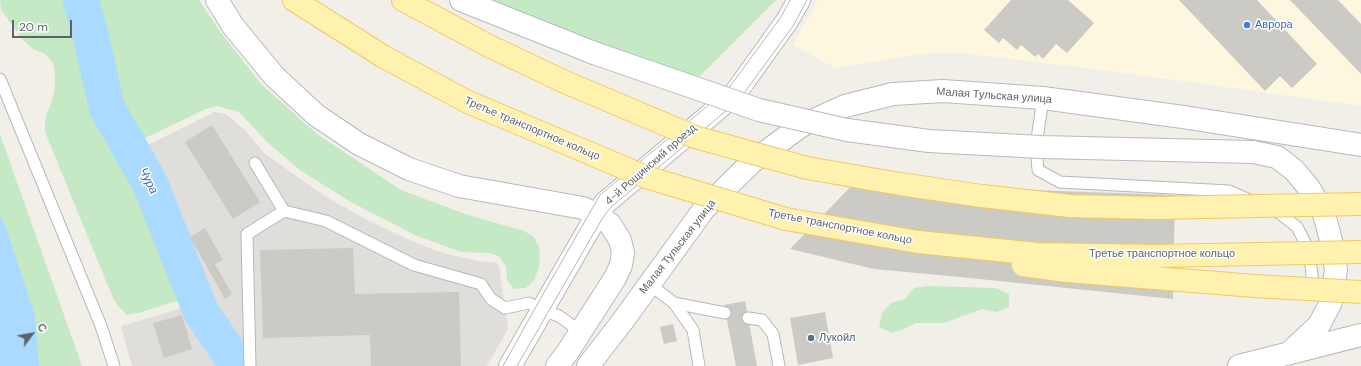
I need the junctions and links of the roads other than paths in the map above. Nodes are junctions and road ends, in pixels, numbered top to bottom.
1 (217, 0) edge
2 (294, 0) edge
3 (403, 0) edge
4 (461, 0) edge
5 (799, 0) edge
6 (0, 79) edge
7 (1043, 98) junction
8 (1361, 145) edge
9 (255, 163) dead end
10 (1361, 204) edge
11 (284, 211) junction
12 (597, 215) junction
13 (918, 242) junction
14 (1361, 252) edge
15 (649, 284) junction
16 (1361, 292) edge
17 (1331, 302) junction
18 (674, 303) junction
19 (542, 310) junction
20 (725, 314) dead end
21 (748, 318) dead end
22 (622, 322) junction
23 (581, 332) junction
24 (1361, 335) edge
25 (1289, 353) junction
26 (114, 366) edge
27 (250, 366) edge
28 (510, 366) edge
29 (558, 366) edge
30 (588, 366) edge
31 (605, 366) edge
32 (699, 366) edge
33 (779, 366) edge
34 (1241, 366) edge

1 - 12 main road
2 - 13 main road, Третье транспортное кольцо, bridge
3 - 10 main road, bridge
4 - 17 main road, bridge
5 - 12 main road, 4-й Рощинский проезд
6 - 26 lane
7 - 8 main road, Малая Тульская улица
7 - 15 main road, Малая Тульская улица
7 - 17 lane
9 - 11 lane
11 - 19 lane
11 - 27 lane
12 - 19 main road, 4-й Рощинский проезд
12 - 23 main road
13 - 14 main road, Третье транспортное кольцо, bridge
13 - 16 main road, bridge
15 - 18 lane
15 - 22 main road, Малая Тульская улица
17 - 25 main road
18 - 20 lane
18 - 32 lane
19 - 23 lane
19 - 28 main road, 4-й Рощинский проезд
21 - 33 lane
22 - 30 main road
22 - 31 main road
23 - 29 main road
24 - 25 main road
25 - 34 main road

